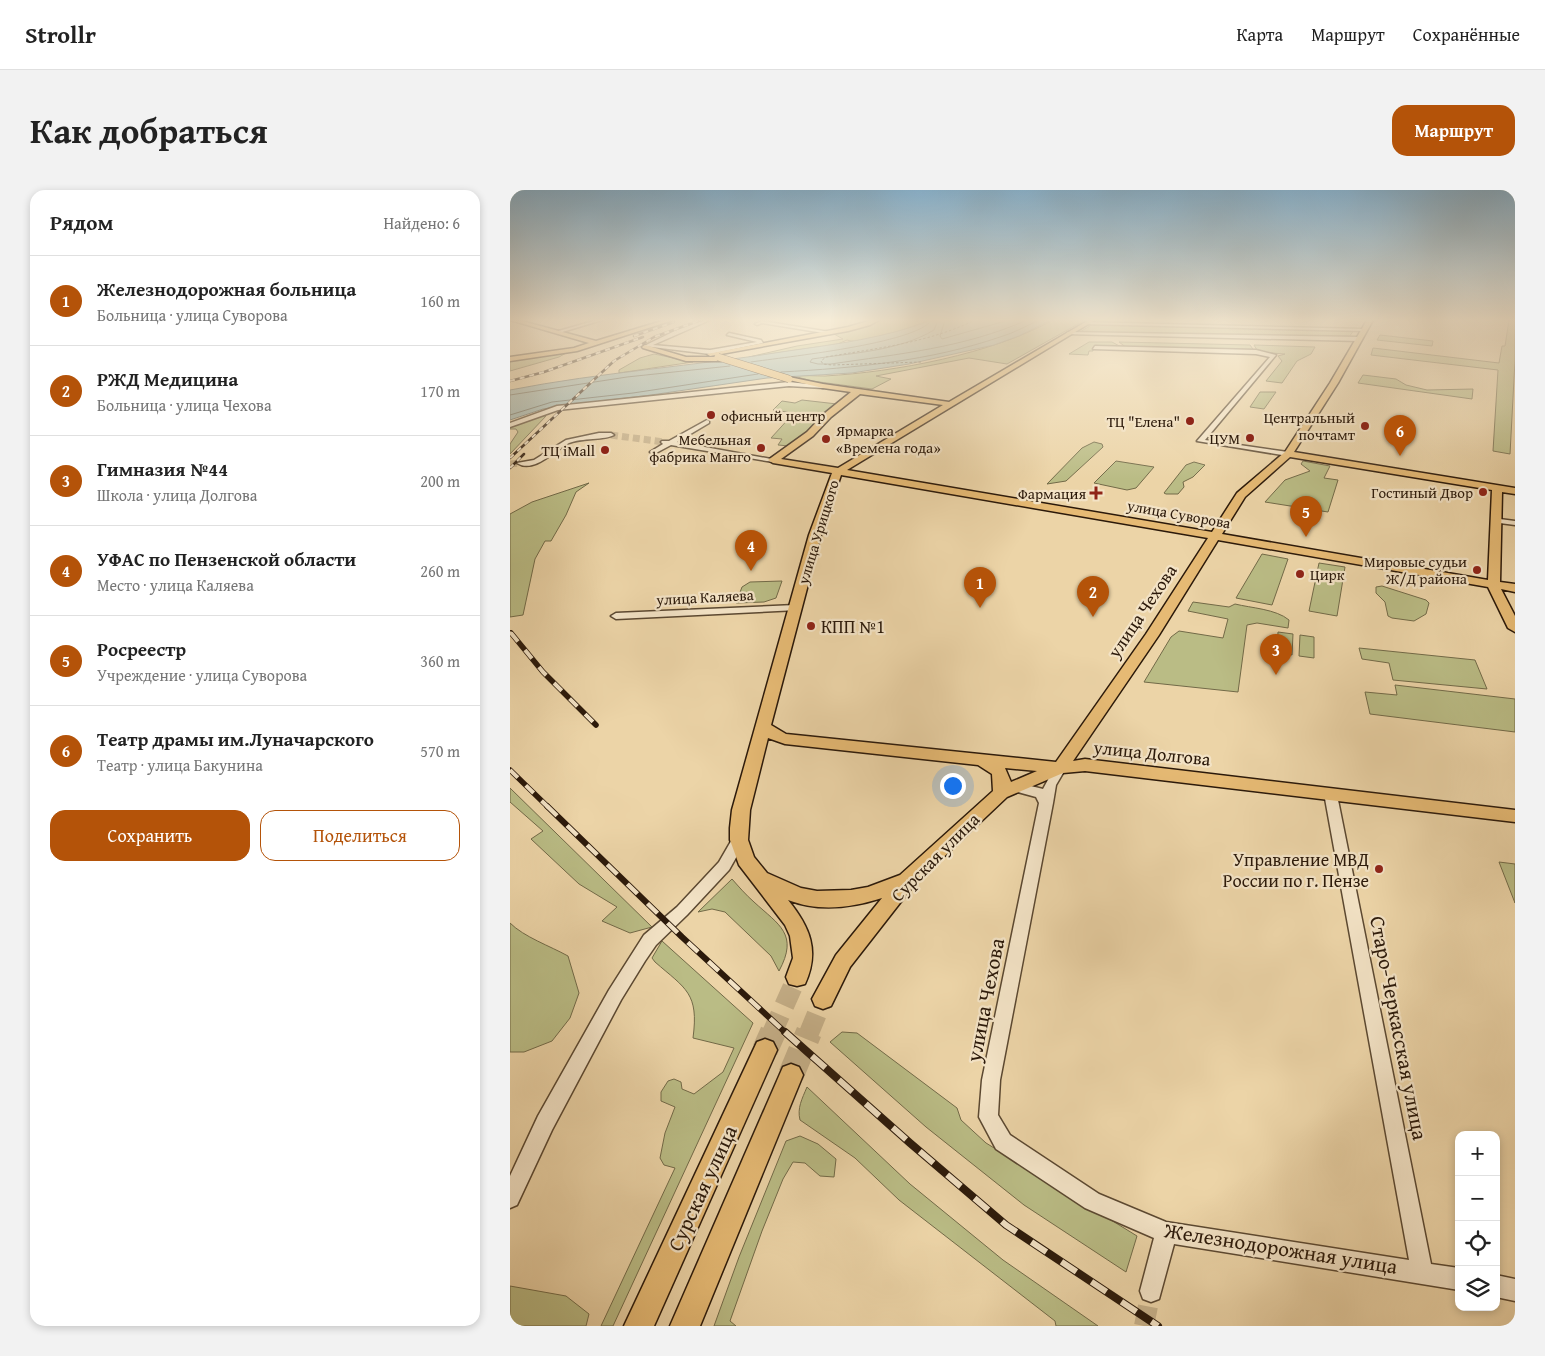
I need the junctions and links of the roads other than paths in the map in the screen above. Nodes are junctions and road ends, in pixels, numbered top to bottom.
1 (770, 373) edge
2 (1002, 373) edge
3 (1259, 373) edge
4 (1338, 373) edge
5 (823, 386) junction
6 (858, 391) junction
7 (949, 404) junction
8 (707, 422) dead end
9 (510, 425) edge
10 (611, 435) tunnel mouth
11 (667, 442) junction
12 (654, 452) dead end
13 (1288, 454) junction
14 (773, 460) junction
15 (521, 463) tunnel mouth
16 (838, 472) junction
17 (1497, 488) junction
18 (1515, 491) edge
19 (1496, 520) junction
20 (1515, 523) edge
21 (1215, 537) junction
22 (1494, 584) junction
23 (1515, 588) edge
24 (795, 608) junction
25 (616, 616) dead end
26 (1515, 628) edge
27 (763, 727) junction
28 (785, 738) junction
29 (756, 754) junction
30 (982, 760) junction
31 (1060, 768) junction
32 (1008, 790) junction
33 (1331, 793) junction
34 (1046, 802) junction
35 (1515, 816) edge
36 (739, 840) junction
37 (759, 875) junction
38 (907, 880) junction
39 (797, 977) tunnel mouth
40 (822, 999) tunnel mouth
41 (765, 1050) tunnel mouth
42 (791, 1075) tunnel mouth
43 (988, 1117) joint
44 (510, 1198) edge
45 (1166, 1232) junction
46 (1422, 1271) junction
47 (1455, 1277) edge
48 (1500, 1287) edge
49 (1515, 1290) edge
50 (1151, 1291) tunnel mouth
51 (639, 1326) edge
52 (685, 1326) edge

1 - 5 main road, bridge
2 - 7 main road, улица Урицкого
3 - 13 street
4 - 13 main road, улица Чехова
5 - 6 main road
5 - 9 street
6 - 7 main road
6 - 14 main road
7 - 16 main road, улица Урицкого
8 - 11 street
10 - 15 street
11 - 12 street
11 - 14 street
13 - 17 main road
13 - 21 main road, улица Чехова
14 - 16 main road, улица Суворова
16 - 21 main road, улица Суворова
16 - 24 main road, улица Урицкого
17 - 18 main road
17 - 19 main road
19 - 20 street
19 - 22 main road
21 - 22 main road, улица Суворова
21 - 31 main road, улица Чехова
22 - 23 main road, улица Суворова
22 - 26 main road
24 - 25 street, улица Каляева
24 - 27 main road, улица Урицкого
27 - 28 main road, улица Долгова
27 - 29 main road, улица Урицкого
28 - 29 main road
28 - 30 main road, улица Долгова
29 - 36 main road, улица Урицкого
30 - 31 main road, улица Долгова
30 - 32 main road
31 - 32 main road, Сурская улица
31 - 33 main road, улица Долгова
31 - 34 street, улица Чехова
32 - 34 street
32 - 38 main road, Сурская улица
33 - 35 main road, улица Долгова
33 - 46 street, Старо-Черкасская улица
34 - 43 street, улица Чехова
36 - 37 main road, улица Урицкого
36 - 44 street
37 - 38 main road
37 - 39 main road
38 - 40 main road, Сурская улица
41 - 51 main road, Сурская улица
42 - 52 main road, Сурская улица
43 - 45 street, Железнодорожная улица
45 - 46 street, Железнодорожная улица
45 - 50 street
46 - 47 street, Железнодорожная улица
48 - 49 street

